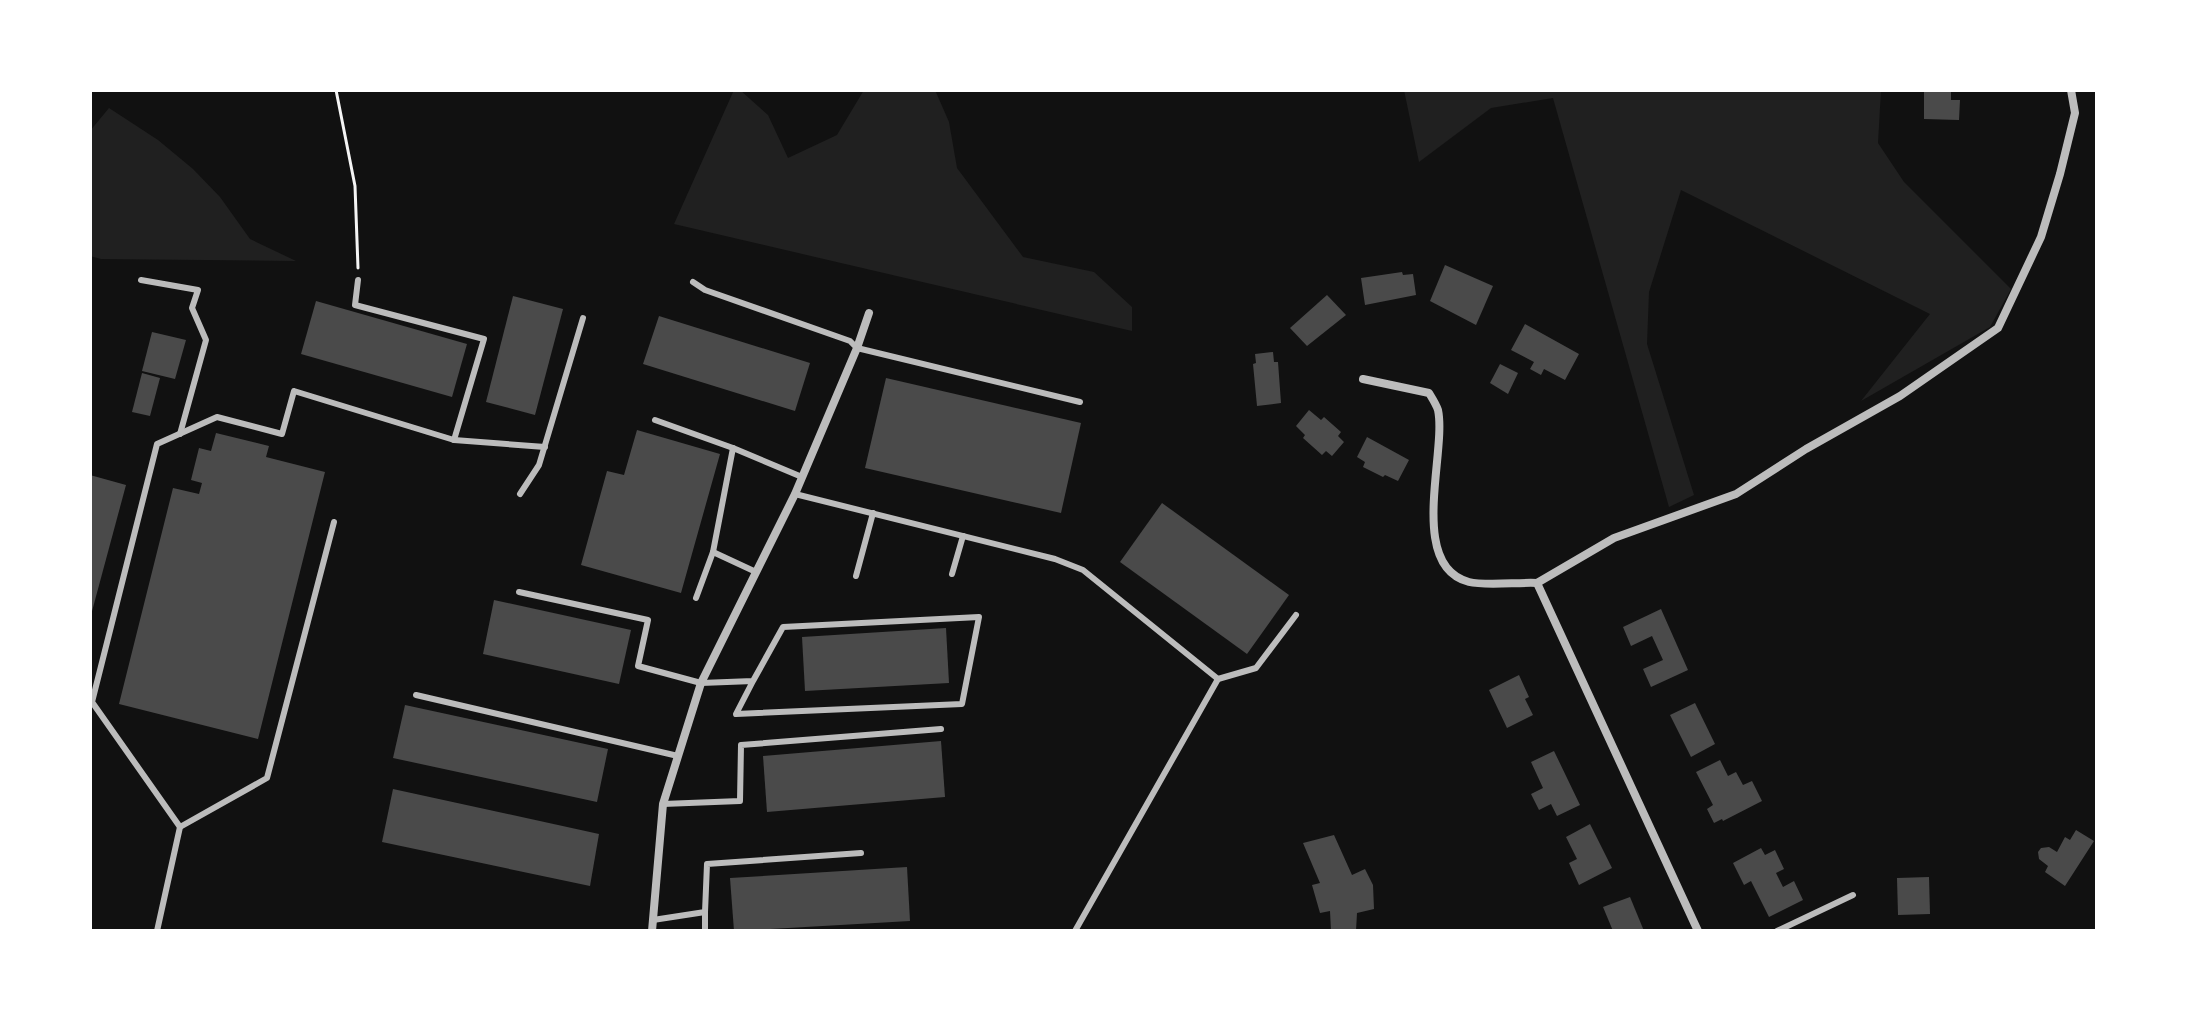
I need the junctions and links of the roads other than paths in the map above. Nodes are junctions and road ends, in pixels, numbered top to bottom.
1 (2071, 90) edge
2 (141, 280) dead end
3 (358, 280) road end
4 (693, 282) dead end
5 (869, 313) dead end
6 (583, 318) dead end
7 (857, 348) junction
8 (1363, 379) dead end
9 (1080, 402) dead end
10 (655, 420) dead end
11 (180, 434) junction
12 (454, 440) junction
13 (545, 447) junction
14 (733, 448) junction
15 (802, 477) junction
16 (520, 494) dead end
17 (795, 494) junction
18 (873, 513) junction
19 (334, 522) dead end
20 (963, 536) junction
21 (713, 552) junction
22 (756, 572) junction
23 (952, 574) dead end
24 (856, 576) dead end
25 (1537, 583) junction
26 (519, 592) dead end
27 (696, 598) dead end
28 (1296, 615) dead end
29 (1218, 679) junction
30 (753, 681) junction
31 (701, 683) junction
32 (416, 695) dead end
33 (941, 729) dead end
34 (678, 756) junction
35 (663, 804) junction
36 (180, 827) junction
37 (861, 853) dead end
38 (1853, 895) dead end
39 (705, 912) junction
40 (653, 920) junction
41 (157, 931) edge
42 (652, 931) edge
43 (705, 931) edge
44 (1075, 931) edge
45 (1698, 931) edge
46 (1777, 931) edge

1 - 25 street
2 - 11 lane
3 - 12 lane
4 - 7 lane
5 - 7 street
6 - 13 lane
7 - 9 lane
7 - 15 street
8 - 25 street
10 - 14 lane
11 - 12 lane
11 - 36 lane
12 - 13 lane
13 - 16 lane
14 - 15 lane
14 - 21 lane
15 - 17 street
17 - 18 lane
17 - 22 street
18 - 20 lane
18 - 24 lane
19 - 36 lane
20 - 23 lane
20 - 29 lane
21 - 22 lane
21 - 27 lane
22 - 31 street
25 - 45 street
26 - 31 lane
28 - 29 lane
29 - 44 lane
30 - 30 lane
30 - 31 lane
31 - 34 street
32 - 34 lane
33 - 35 lane
34 - 35 street
35 - 40 street
36 - 41 lane
37 - 39 lane
38 - 46 lane
39 - 40 lane
39 - 43 lane
40 - 42 street

